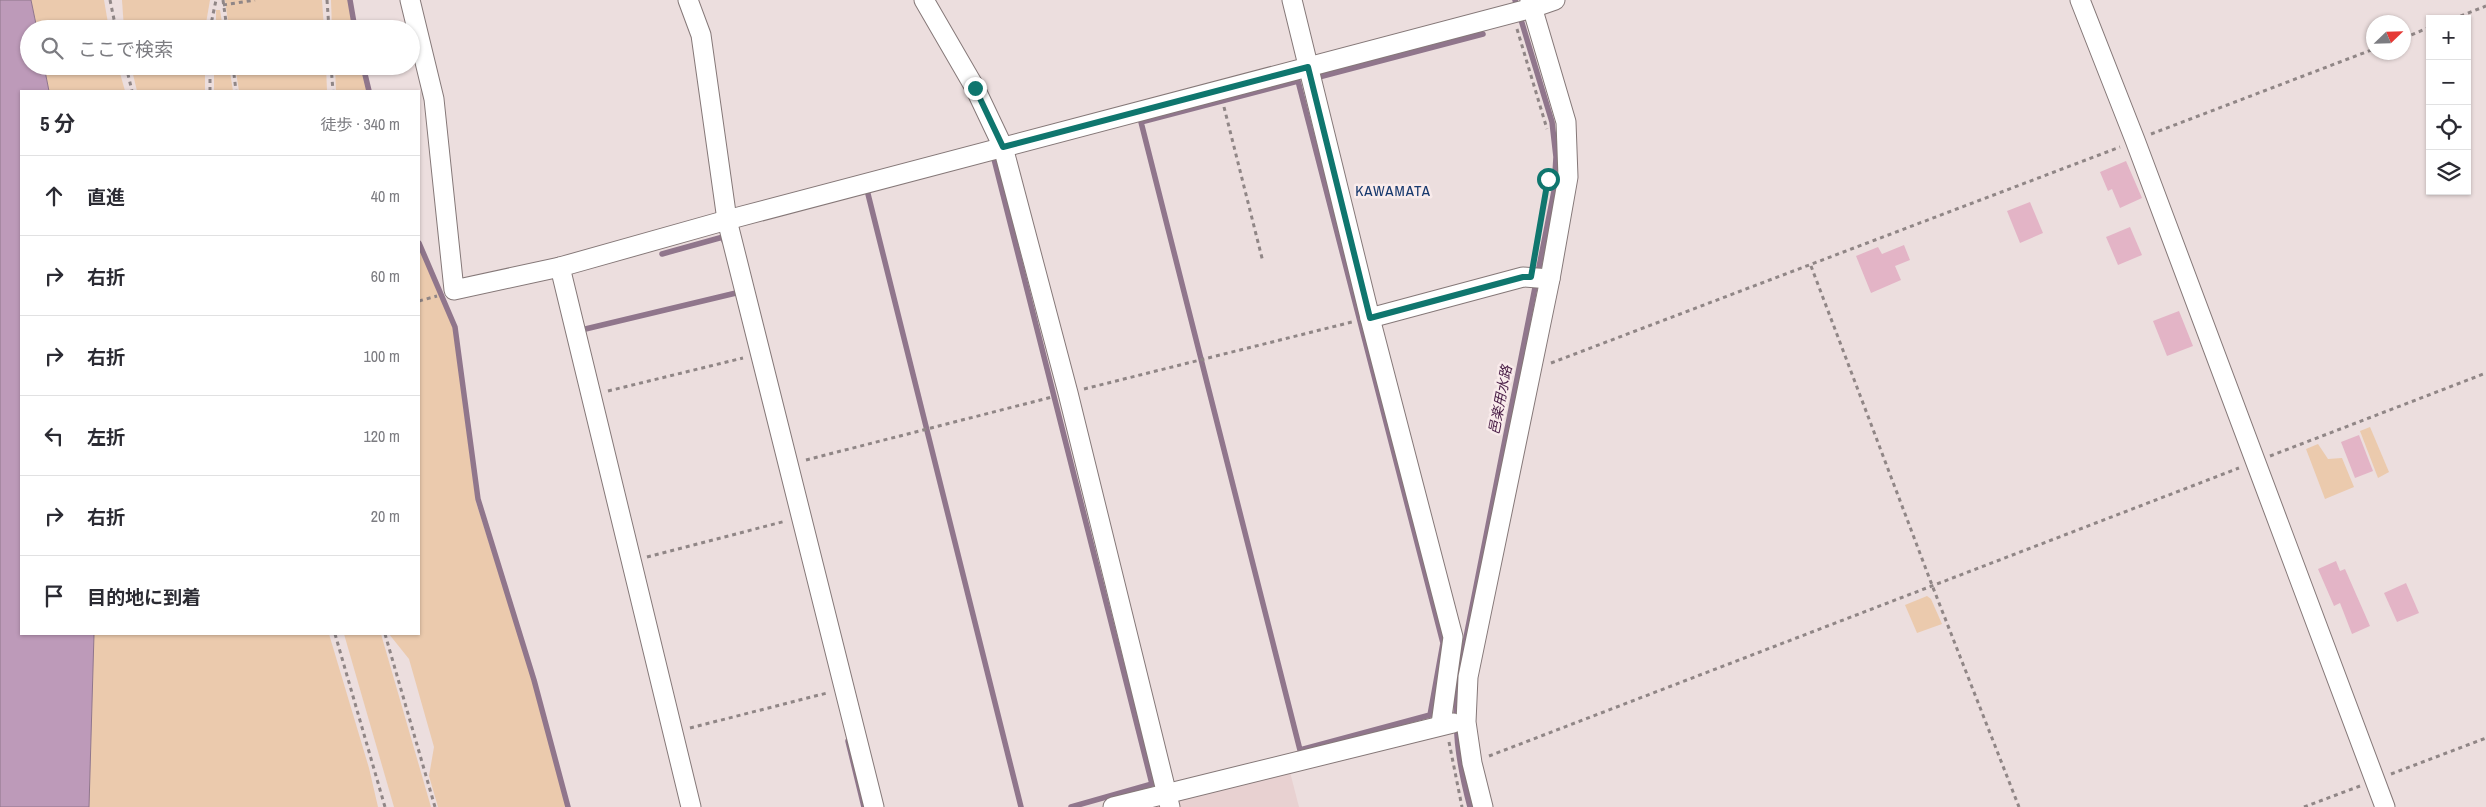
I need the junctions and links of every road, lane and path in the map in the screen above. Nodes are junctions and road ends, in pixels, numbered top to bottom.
1 (110, 0) edge
2 (216, 0) edge
3 (223, 0) edge
4 (255, 0) edge
5 (327, 0) edge
6 (410, 0) edge
7 (688, 0) edge
8 (1292, 0) edge
9 (1555, 0) edge
10 (2080, 0) edge
11 (930, 2) edge
12 (1531, 4) edge
13 (223, 6) junction
14 (2486, 6) edge
15 (1513, 14) junction
16 (2462, 15) edge
17 (114, 20) edge
18 (212, 20) edge
19 (225, 20) edge
20 (328, 20) edge
21 (415, 20) edge
22 (2426, 30) edge
23 (2411, 35) edge
24 (420, 41) edge
25 (2366, 52) edge
26 (1308, 67) junction
27 (128, 75) edge
28 (210, 75) edge
29 (233, 75) edge
30 (332, 75) edge
31 (132, 90) edge
32 (210, 90) edge
33 (236, 90) edge
34 (333, 90) edge
35 (1220, 90) junction
36 (1547, 135) dead end
37 (2136, 140) junction
38 (1003, 147) junction
39 (727, 220) junction
40 (1263, 262) dead end
41 (1811, 266) junction
42 (560, 267) junction
43 (1550, 279) junction
44 (444, 294) dead end
45 (420, 302) edge
46 (1370, 318) junction
47 (761, 354) junction
48 (1529, 371) junction
49 (2486, 373) edge
50 (591, 396) junction
51 (2256, 461) junction
52 (801, 517) junction
53 (632, 561) junction
54 (1932, 585) junction
55 (335, 635) edge
56 (385, 635) edge
57 (845, 689) junction
58 (1466, 722) junction
59 (1441, 724) junction
60 (673, 732) junction
61 (2486, 738) edge
62 (1472, 763) junction
63 (2375, 780) junction
64 (1169, 800) edge
65 (385, 807) edge
66 (435, 807) edge
67 (691, 807) edge
68 (874, 807) edge
69 (1113, 807) edge
70 (1483, 807) edge
71 (2019, 807) edge
72 (2304, 807) edge
73 (2385, 807) edge

1 - 17 path
2 - 18 path
3 - 13 path
4 - 13 path
5 - 20 path
6 - 21 street
7 - 39 street
8 - 26 street
9 - 12 street
10 - 37 street
11 - 38 street
12 - 15 street
12 - 43 street
13 - 19 path
14 - 16 path
15 - 26 street
15 - 36 path
22 - 23 path
24 - 42 street
25 - 37 path
26 - 35 street
26 - 46 street
27 - 31 path
28 - 32 path
29 - 33 path
30 - 34 path
35 - 38 street
35 - 40 path
37 - 41 path
37 - 51 street
38 - 39 street
38 - 64 street
39 - 42 street
39 - 47 street
41 - 48 path
41 - 54 path
42 - 50 street
43 - 46 street
43 - 48 street
44 - 45 path
46 - 59 street
47 - 50 path
47 - 52 street
48 - 58 street
49 - 51 path
50 - 53 street
51 - 54 path
51 - 63 street
52 - 53 path
52 - 57 street
53 - 60 street
54 - 62 path
54 - 71 path
55 - 65 path
56 - 66 path
57 - 60 path
57 - 68 street
58 - 59 street
58 - 62 street
59 - 64 street
60 - 67 street
61 - 63 path
62 - 70 street
63 - 72 path
63 - 73 street
64 - 69 street

